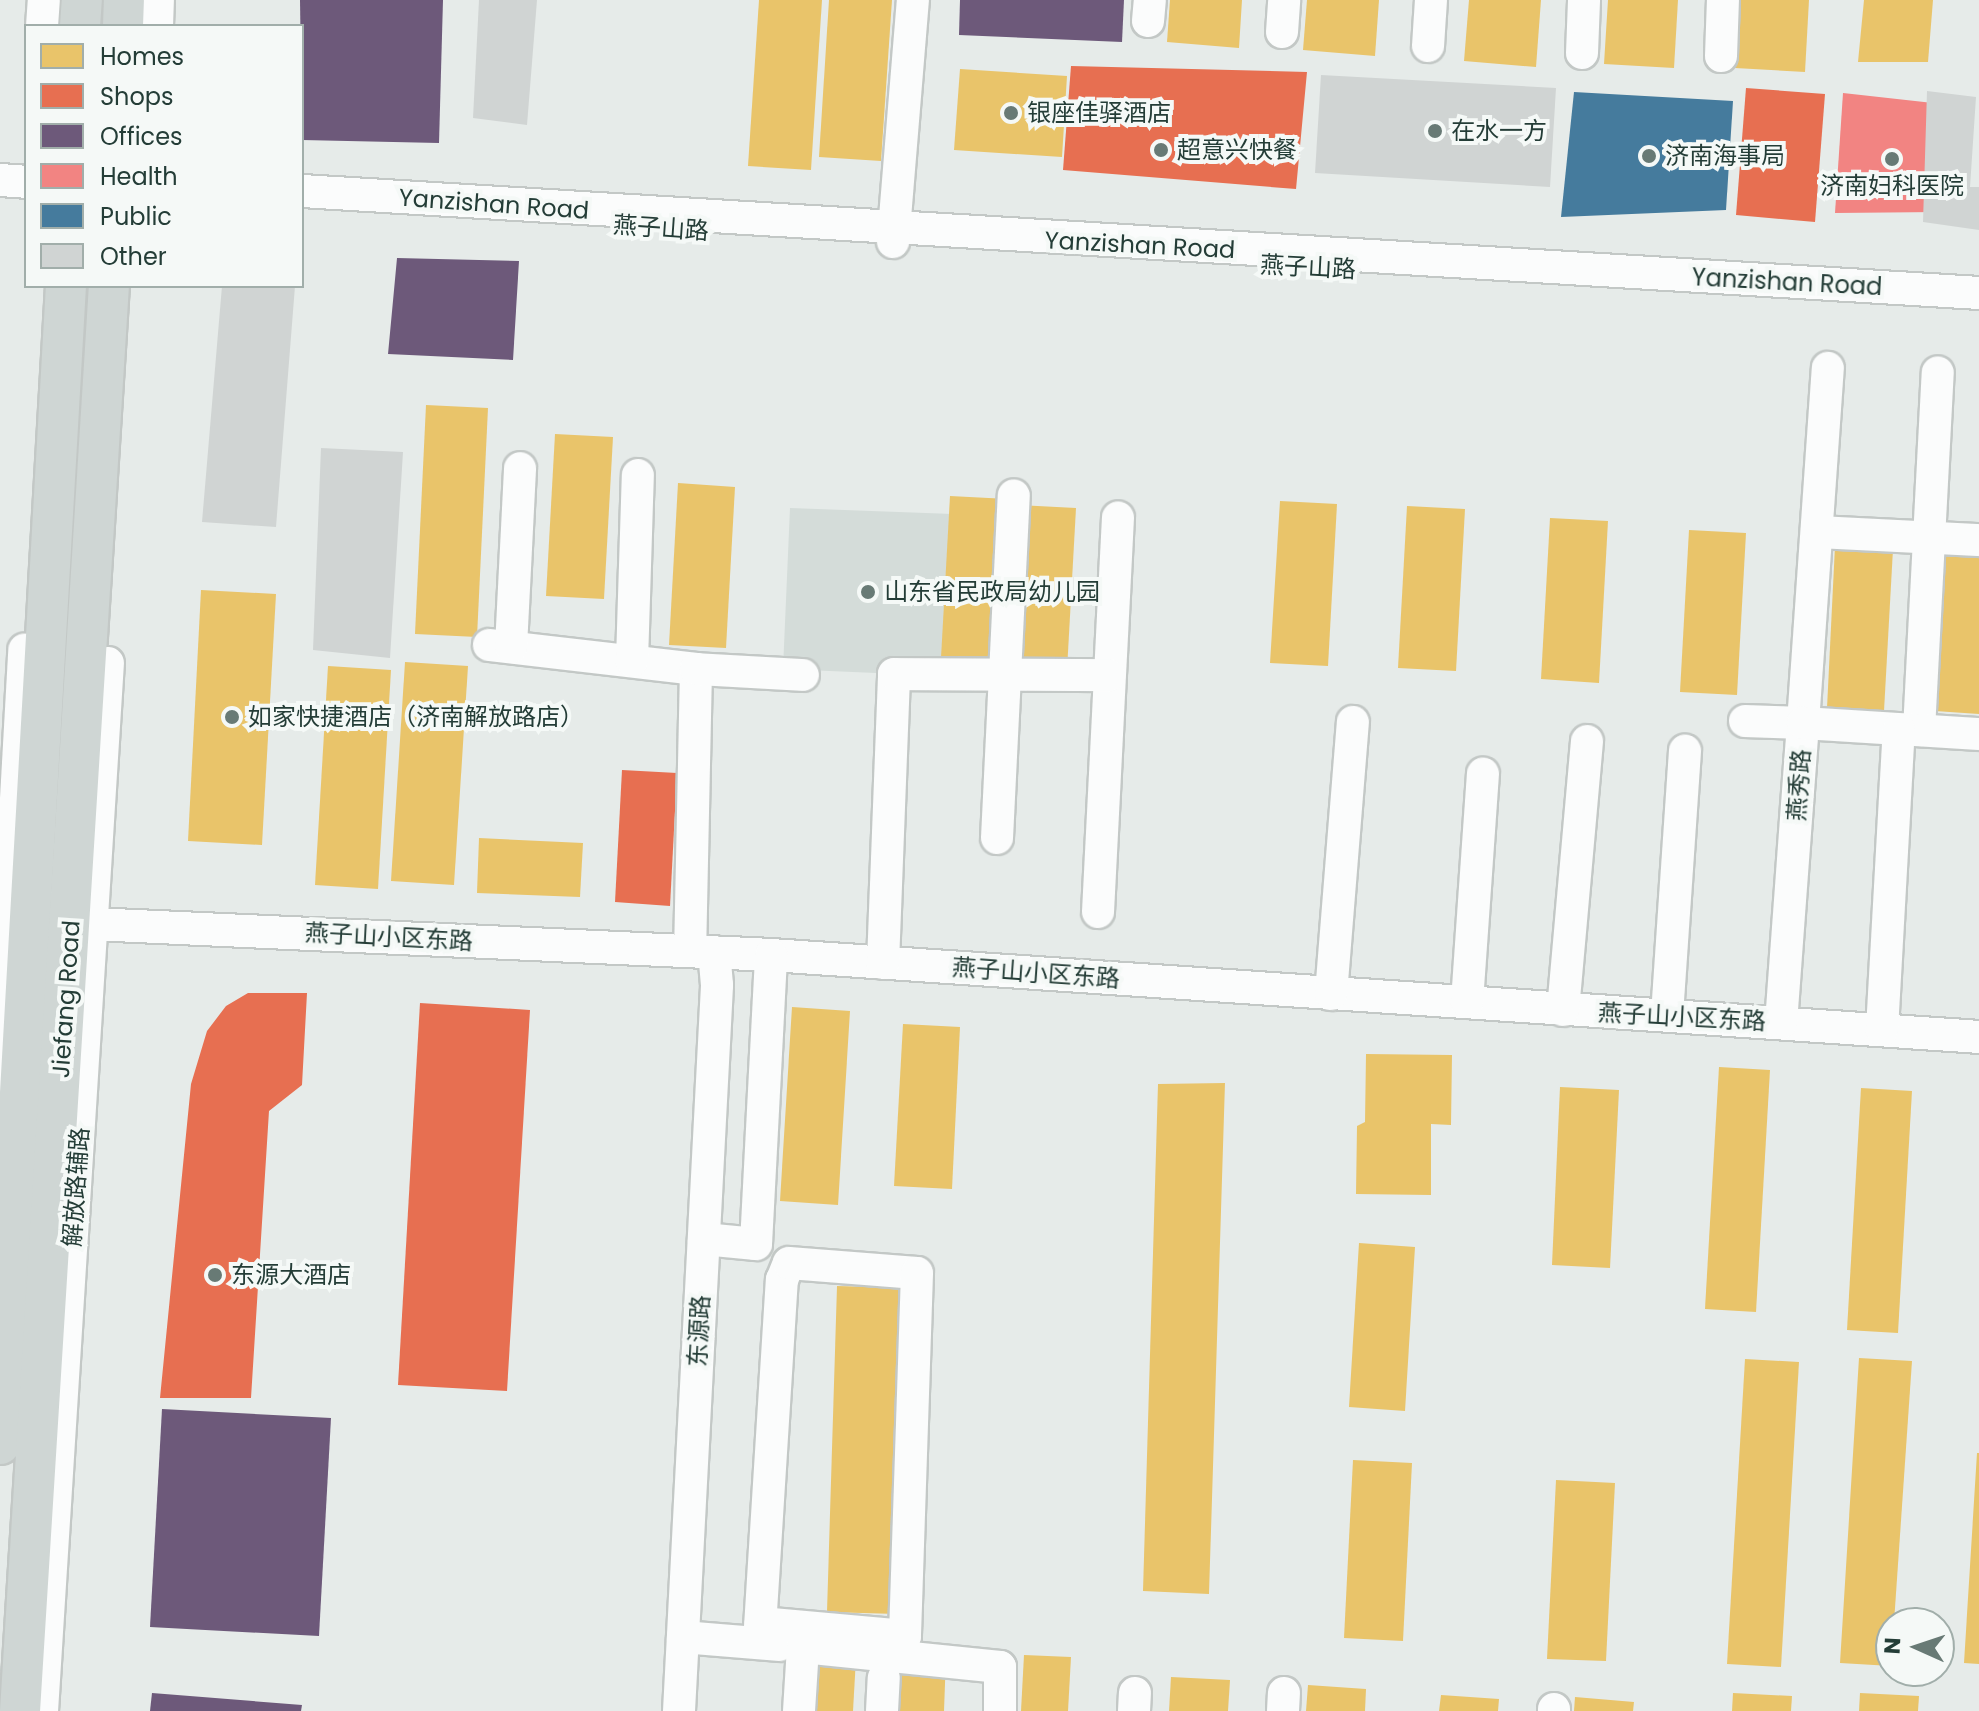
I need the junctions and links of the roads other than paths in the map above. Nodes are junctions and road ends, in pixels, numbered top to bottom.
1 (44, 0) edge
2 (82, 0) edge
3 (124, 0) edge
4 (158, 0) edge
5 (910, 0) edge
6 (1284, 0) edge
7 (1431, 0) edge
8 (1584, 0) edge
9 (1723, 0) edge
10 (42, 24) edge
11 (80, 24) edge
12 (123, 24) edge
13 (157, 24) edge
14 (1282, 32) dead end
15 (1428, 46) dead end
16 (1582, 53) dead end
17 (1721, 56) dead end
18 (0, 180) edge
19 (24, 182) edge
20 (304, 191) edge
21 (304, 205) edge
22 (891, 236) junction
23 (66, 288) edge
24 (109, 288) edge
25 (1979, 293) edge
26 (1979, 305) edge
27 (1828, 368) dead end
28 (1938, 373) dead end
29 (520, 468) dead end
30 (638, 475) dead end
31 (1014, 495) dead end
32 (1118, 518) dead end
33 (1819, 532) junction
34 (1931, 539) junction
35 (1979, 540) edge
36 (89, 628) junction
37 (36, 637) junction
38 (632, 661) junction
39 (108, 663) joint
40 (696, 669) junction
41 (1002, 674) junction
42 (803, 675) dead end
43 (1109, 675) junction
44 (1745, 721) dead end
45 (1353, 722) dead end
46 (1803, 723) junction
47 (1909, 729) junction
48 (1979, 734) edge
49 (1587, 741) dead end
50 (1685, 751) dead end
51 (1483, 774) dead end
52 (7, 825) edge
53 (997, 838) dead end
54 (1098, 912) dead end
55 (92, 924) junction
56 (702, 951) junction
57 (771, 955) junction
58 (883, 963) junction
59 (3, 979) edge
60 (1331, 994) junction
61 (1467, 1002) junction
62 (1563, 1010) junction
63 (1667, 1015) junction
64 (1781, 1023) junction
65 (1882, 1030) junction
66 (1979, 1037) edge
67 (0, 1085) edge
68 (704, 1239) junction
69 (0, 1444) edge
70 (760, 1633) junction
71 (683, 1637) junction
72 (803, 1647) junction
73 (884, 1678) dead end
74 (20, 1711) edge
75 (42, 1711) edge
76 (679, 1711) edge
77 (799, 1711) edge
78 (882, 1711) edge
79 (1000, 1711) edge

1 - 10 street
2 - 11 main road
3 - 12 main road
4 - 13 street
5 - 22 street
6 - 14 street
7 - 15 street
8 - 16 street
9 - 17 street
18 - 19 street
20 - 22 street, Yanzishan Road
21 - 22 street, 燕子山路
22 - 25 street, Yanzishan Road
22 - 26 street, 燕子山路
23 - 37 main road, Jiefang Road
24 - 36 main road, Jiefang Road
27 - 33 street
28 - 34 street
29 - 38 street
30 - 38 street
31 - 41 street
32 - 43 street
33 - 34 street
33 - 46 street
34 - 35 street
34 - 47 street
36 - 39 main road
36 - 74 main road, Jiefang Road
37 - 52 street
37 - 69 main road, Jiefang Road
38 - 40 street
39 - 55 street, 解放路辅路
40 - 42 street
40 - 56 street, 东源路
41 - 43 street
41 - 53 street
41 - 58 street
43 - 54 street
44 - 46 street
45 - 60 street
46 - 47 street, 燕秀路
46 - 64 street, 燕秀路
47 - 48 street, 燕秀路
47 - 65 street
49 - 62 street
50 - 63 street
51 - 61 street
52 - 59 street
55 - 56 street, 燕子山小区东路
55 - 75 street, 解放路辅路
56 - 57 street, 燕子山小区东路
56 - 68 street, 东源路
57 - 58 street, 燕子山小区东路
57 - 68 street
58 - 60 street, 燕子山小区东路
59 - 67 street
60 - 61 street, 燕子山小区东路
61 - 62 street, 燕子山小区东路
62 - 63 street, 燕子山小区东路
63 - 64 street, 燕子山小区东路
64 - 65 street, 燕子山小区东路
65 - 66 street, 燕子山小区东路
68 - 71 street, 东源路
70 - 70 street
70 - 71 street
70 - 72 street
71 - 76 street, 东源路
72 - 77 street
72 - 79 street
73 - 78 street

